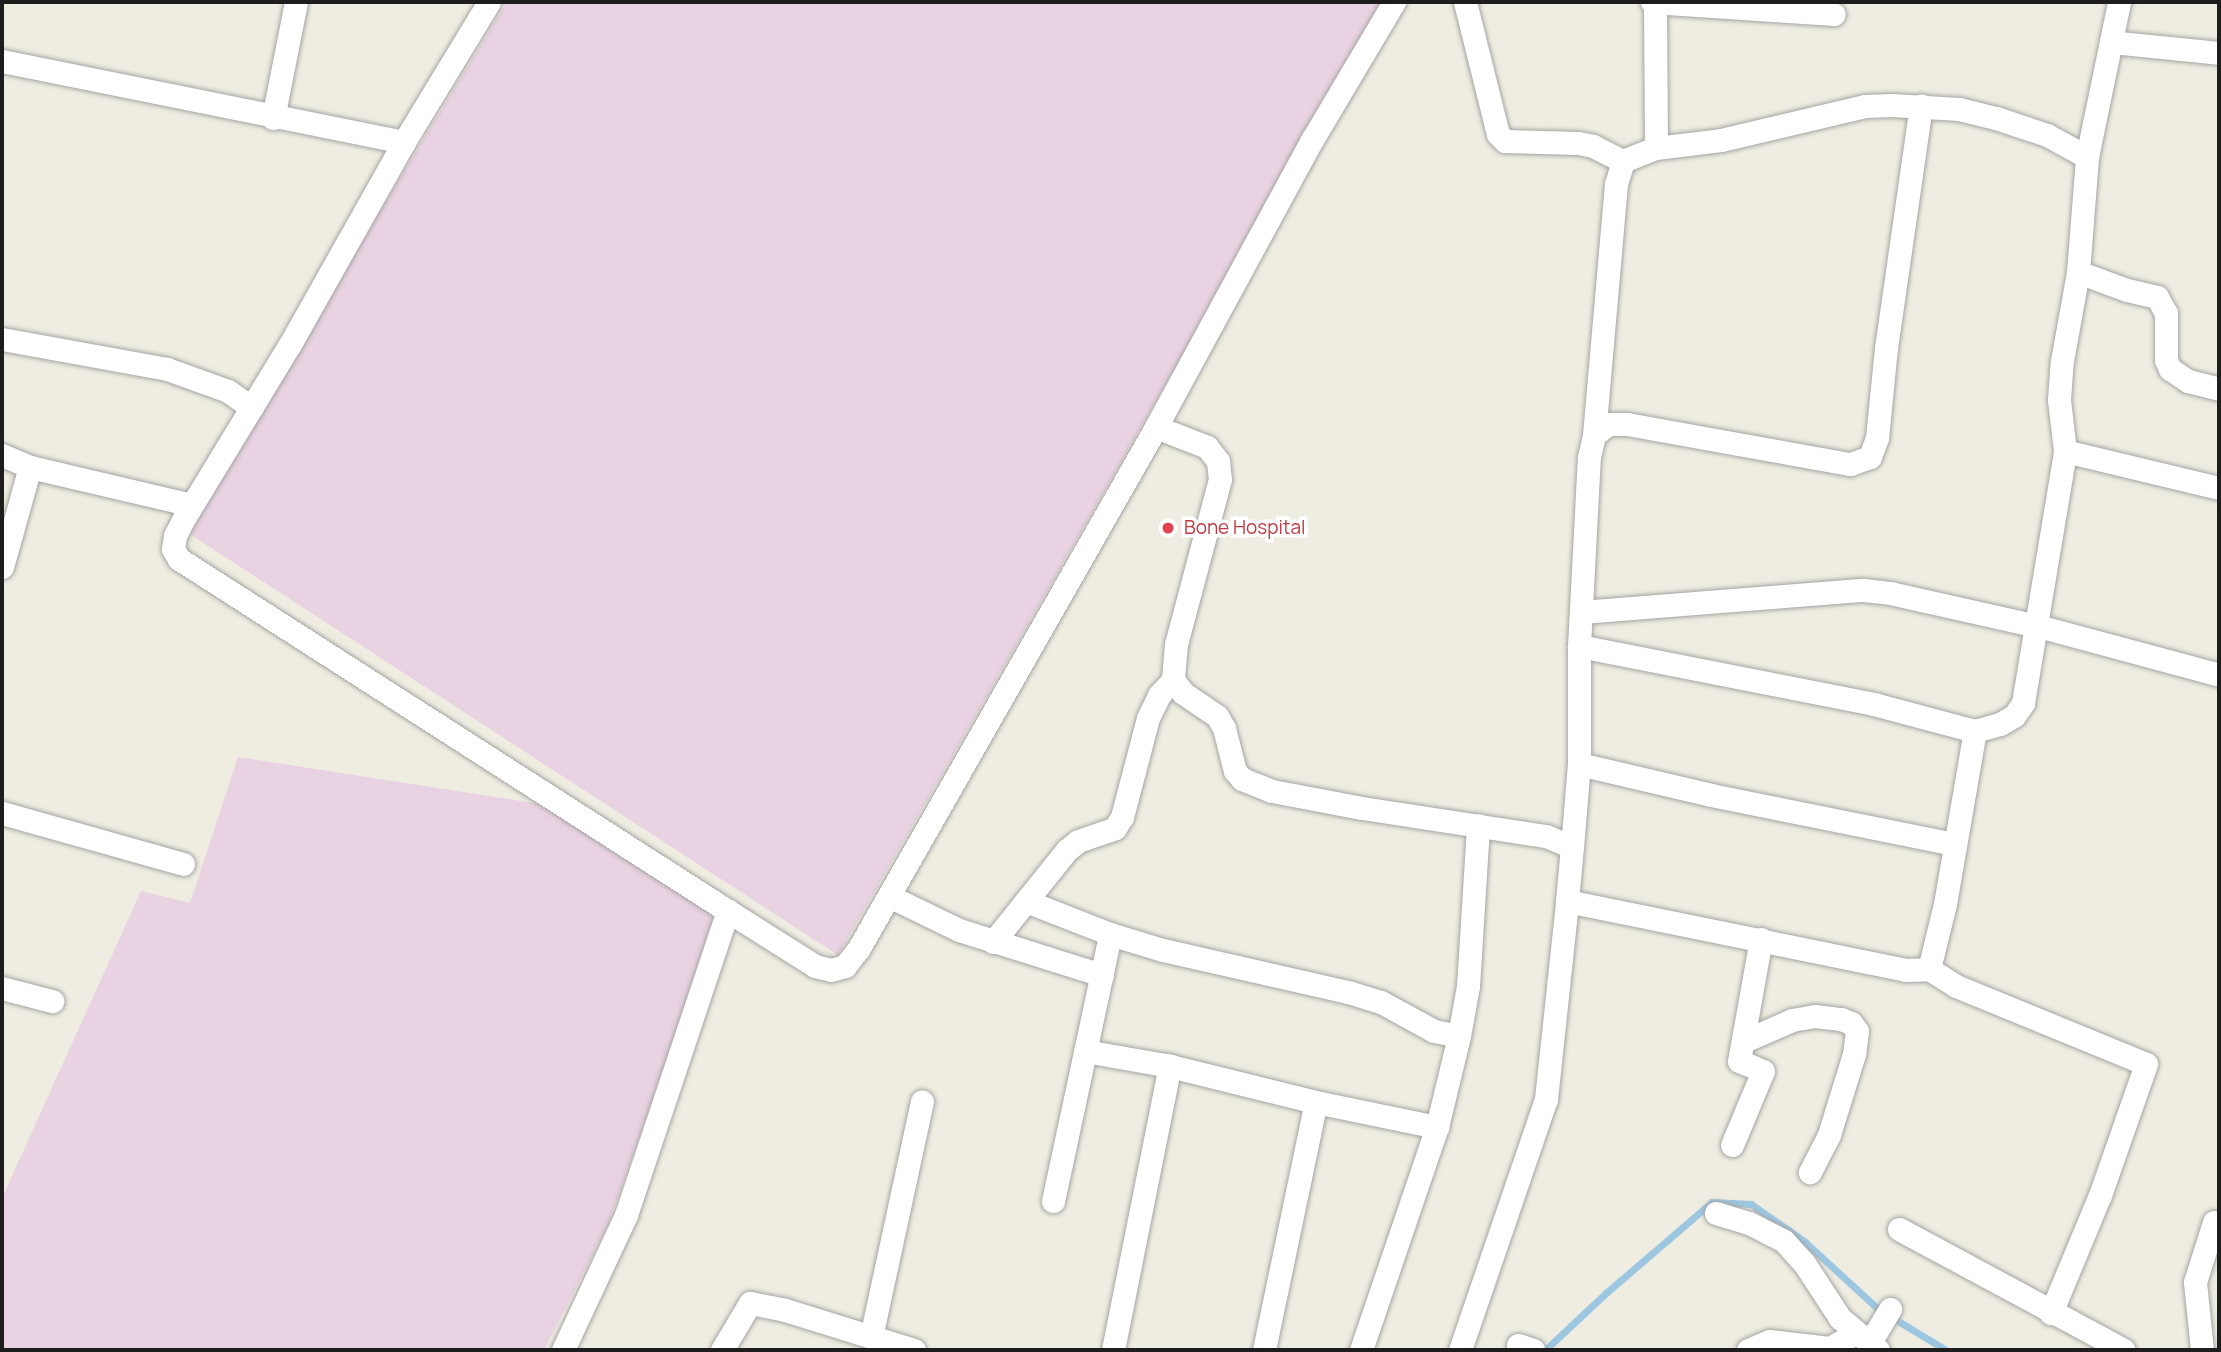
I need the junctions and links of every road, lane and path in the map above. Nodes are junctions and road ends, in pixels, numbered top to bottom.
1 (296, 2) edge
2 (489, 2) edge
3 (1394, 2) edge
4 (1465, 2) edge
5 (1654, 2) edge
6 (2119, 2) edge
7 (1834, 14) dead end
8 (2111, 42) junction
9 (2219, 53) edge
10 (2, 61) edge
11 (1921, 107) junction
12 (273, 118) junction
13 (404, 142) junction
14 (1656, 148) junction
15 (2087, 157) junction
16 (1623, 161) junction
17 (2078, 272) junction
18 (2, 339) edge
19 (2219, 389) edge
20 (252, 408) junction
21 (1156, 427) junction
22 (1594, 435) junction
23 (2065, 451) junction
24 (2, 455) edge
25 (30, 467) junction
26 (2219, 488) edge
27 (192, 505) junction
28 (2, 567) edge
29 (1581, 612) junction
30 (2038, 626) junction
31 (1579, 646) junction
32 (2219, 675) edge
33 (1173, 680) junction
34 (1975, 731) junction
35 (1579, 764) junction
36 (2, 813) edge
37 (1478, 825) junction
38 (1955, 844) junction
39 (1572, 847) junction
40 (183, 864) dead end
41 (889, 896) junction
42 (1026, 901) junction
43 (1567, 901) junction
44 (728, 911) junction
45 (1110, 934) junction
46 (1762, 939) junction
47 (993, 942) junction
48 (1928, 969) junction
49 (1102, 975) junction
50 (2, 988) edge
51 (52, 1001) dead end
52 (1459, 1036) junction
53 (1744, 1041) junction
54 (1085, 1051) junction
55 (1170, 1066) junction
56 (922, 1101) dead end
57 (1316, 1102) junction
58 (1437, 1127) junction
59 (1732, 1145) dead end
60 (1810, 1172) dead end
61 (1053, 1201) dead end
62 (1716, 1213) dead end
63 (2214, 1222) dead end
64 (1899, 1229) dead end
65 (1890, 1309) dead end
66 (2051, 1313) junction
67 (871, 1337) junction
68 (1870, 1339) edge
69 (563, 1350) edge
70 (722, 1350) edge
71 (914, 1350) edge
72 (1112, 1350) edge
73 (1264, 1350) edge
74 (1362, 1350) edge
75 (1460, 1350) edge
76 (1748, 1350) edge
77 (2124, 1350) edge
78 (2202, 1350) edge

1 - 12 street
2 - 13 street
3 - 21 street
4 - 16 street
5 - 7 street
5 - 14 street
6 - 8 street
8 - 9 street
8 - 15 street
10 - 12 street
11 - 14 street
11 - 15 street
11 - 22 street
12 - 13 street
13 - 20 street
14 - 16 street
15 - 17 street
16 - 22 street
17 - 19 street
17 - 23 street
18 - 20 street
20 - 27 street
21 - 33 street
21 - 41 street
22 - 29 street
23 - 26 street
23 - 30 street
24 - 25 street
25 - 27 street
25 - 28 street
27 - 44 street
29 - 30 street
29 - 31 street
30 - 32 street
30 - 34 street
31 - 34 street
31 - 35 street
33 - 37 street
33 - 42 street
34 - 38 street
35 - 38 street
35 - 39 street
36 - 40 street
37 - 39 street
37 - 52 street
38 - 48 street
39 - 43 street
41 - 44 street
41 - 47 street
42 - 45 street
42 - 47 street
43 - 46 street
43 - 75 street
44 - 69 street
45 - 49 street
45 - 52 street
46 - 48 street
46 - 53 street
47 - 49 street
48 - 66 street
49 - 54 street
50 - 51 street
52 - 58 street
53 - 59 street
53 - 60 street
54 - 55 street
54 - 61 street
55 - 57 street
55 - 72 street
56 - 67 street
57 - 58 street
57 - 73 street
58 - 74 street
62 - 68 street
63 - 78 street
64 - 66 street
65 - 68 street
66 - 77 street
67 - 70 street
67 - 71 street
68 - 76 street

